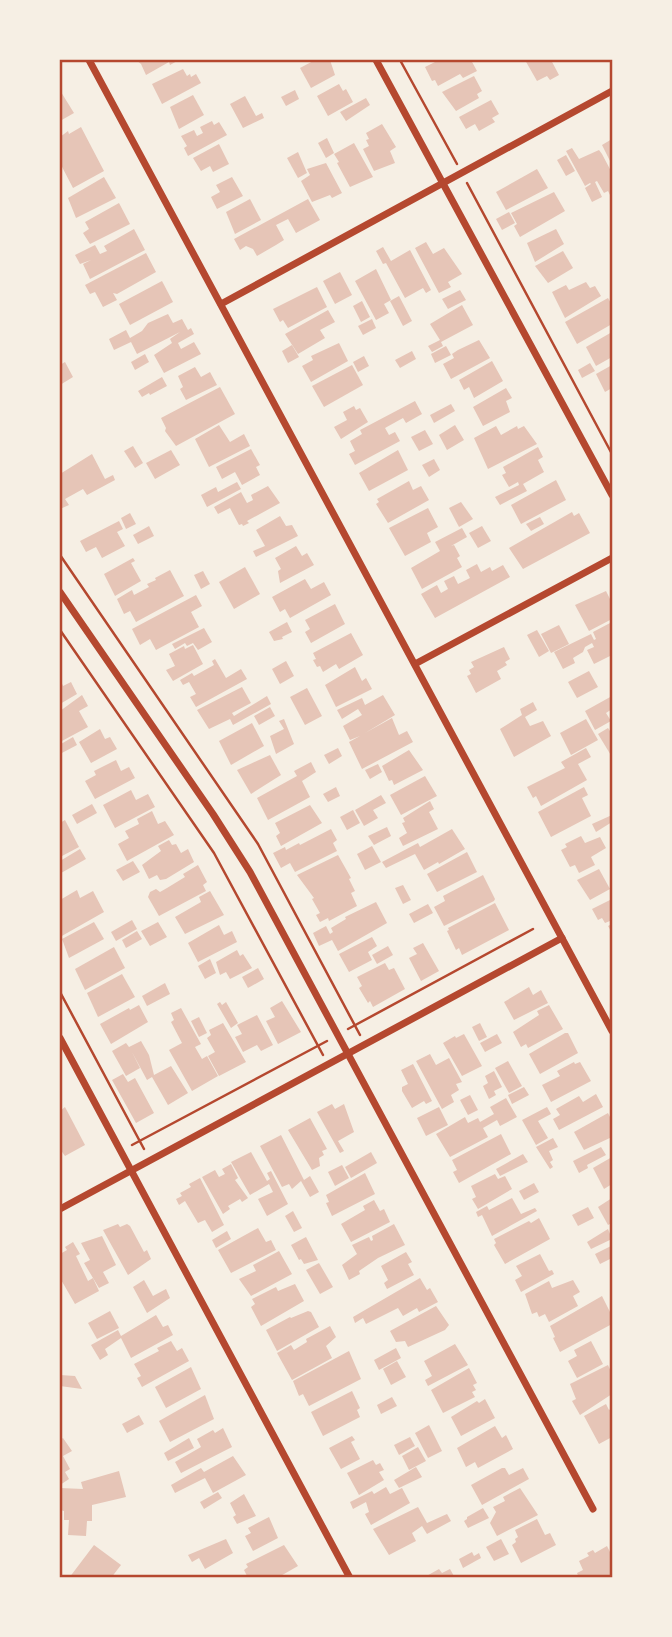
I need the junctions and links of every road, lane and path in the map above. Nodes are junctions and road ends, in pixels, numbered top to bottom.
1 (89, 60) edge
2 (376, 60) edge
3 (400, 60) edge
4 (612, 92) edge
5 (462, 174) junction
6 (444, 184) junction
7 (221, 304) junction
8 (612, 454) edge
9 (612, 495) edge
10 (60, 555) edge
11 (612, 558) edge
12 (60, 592) edge
13 (60, 630) edge
14 (415, 664) junction
15 (562, 938) junction
16 (60, 992) edge
17 (612, 1031) edge
18 (60, 1038) edge
19 (365, 1045) junction
20 (348, 1054) junction
21 (328, 1064) junction
22 (150, 1160) junction
23 (131, 1170) junction
24 (60, 1209) edge
25 (593, 1509) dead end
26 (350, 1577) edge

1 - 7 street
2 - 6 street
3 - 5 path
4 - 5 street
5 - 6 street
5 - 8 path
6 - 7 street
6 - 9 street
7 - 14 street
10 - 19 path
11 - 14 street
12 - 20 street
13 - 21 path
14 - 15 street
15 - 17 street
15 - 19 street
16 - 22 path
18 - 23 street
19 - 20 street
20 - 21 street
20 - 25 street
21 - 22 street
22 - 23 street
23 - 24 street
23 - 26 street

